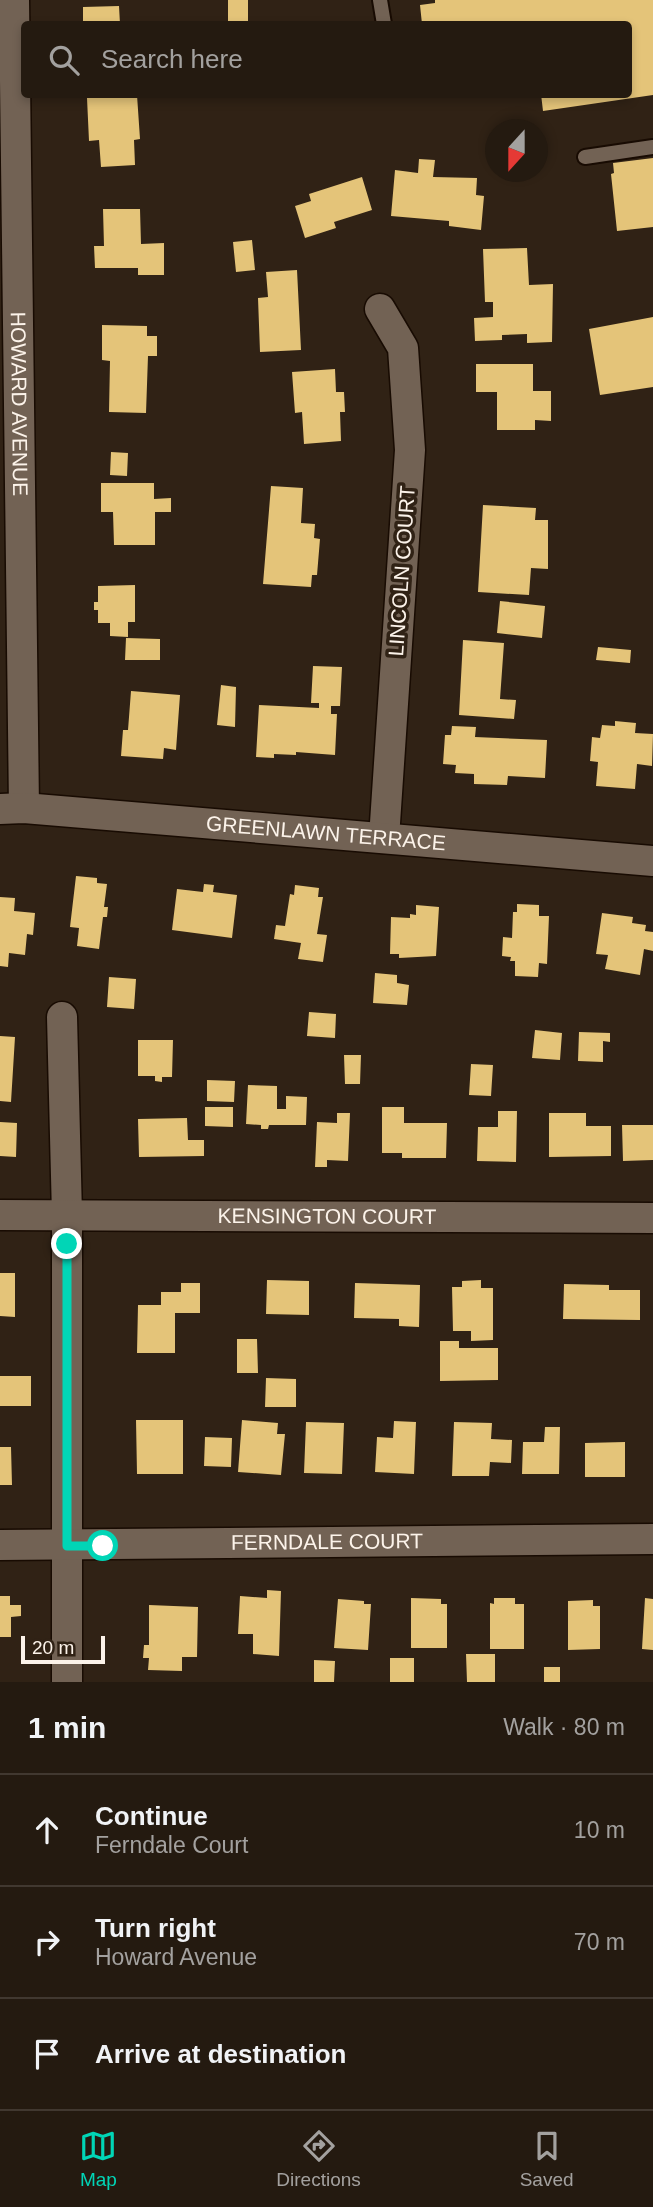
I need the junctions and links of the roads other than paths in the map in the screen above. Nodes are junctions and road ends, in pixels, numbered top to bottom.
1 (14, 0) edge
2 (380, 0) edge
3 (384, 21) edge
4 (20, 76) edge
5 (653, 146) edge
6 (585, 157) dead end
7 (9, 243) edge
8 (380, 309) dead end
9 (11, 565) edge
10 (12, 809) edge
11 (384, 838) junction
12 (653, 861) edge
13 (62, 1017) dead end
14 (0, 1215) edge
15 (67, 1215) junction
16 (653, 1218) edge
17 (653, 1539) edge
18 (0, 1545) edge
19 (67, 1546) junction
20 (67, 1682) edge

1 - 4 street, HOWARD AVENUE
2 - 3 lane
4 - 7 street, HOWARD AVENUE
5 - 6 lane
7 - 9 street, HOWARD AVENUE
8 - 11 street, LINCOLN COURT
9 - 10 street, HOWARD AVENUE
10 - 11 street, GREENLAWN TERRACE
11 - 12 street, GREENLAWN TERRACE
13 - 15 street
14 - 15 street, KENSINGTON COURT
15 - 16 street, KENSINGTON COURT
15 - 19 street
17 - 19 street, FERNDALE COURT
18 - 19 street, FERNDALE COURT
19 - 20 street

